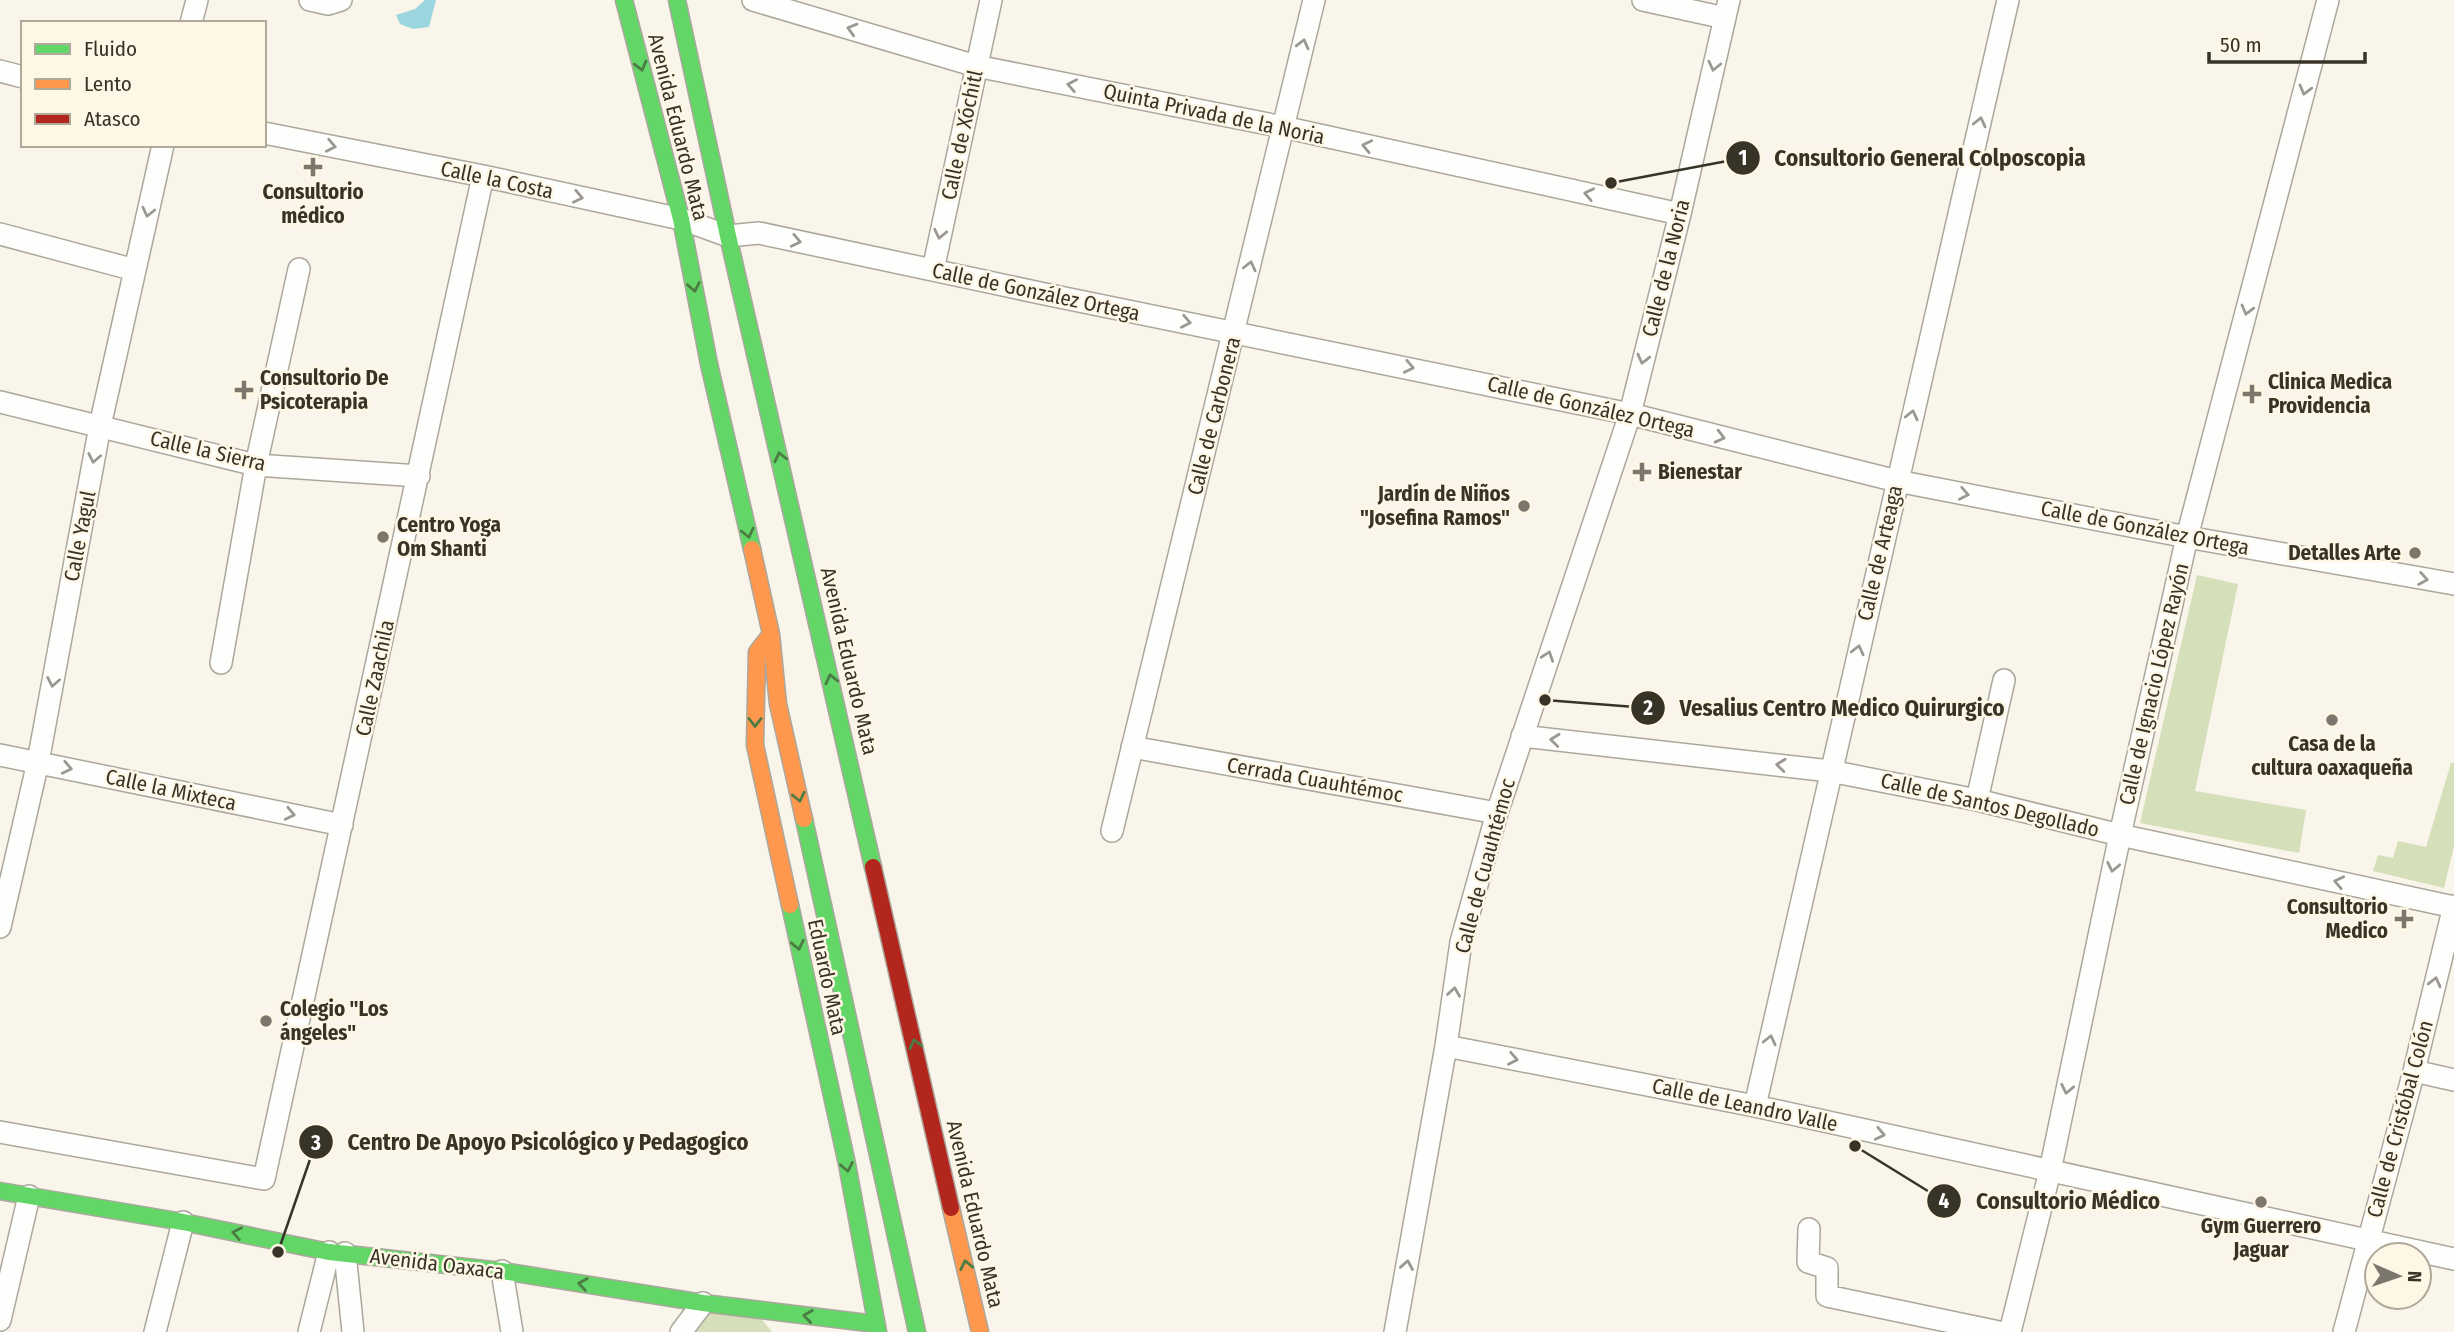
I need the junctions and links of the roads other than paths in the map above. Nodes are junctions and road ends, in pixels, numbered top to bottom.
1 (197, 0) edge
2 (310, 0) edge
3 (341, 0) edge
4 (624, 0) edge
5 (677, 0) edge
6 (753, 0) edge
7 (992, 0) edge
8 (1314, 0) edge
9 (1643, 0) edge
10 (2008, 0) edge
11 (2328, 0) edge
12 (1727, 9) edge
13 (192, 21) edge
14 (976, 66) junction
15 (0, 71) edge
16 (21, 76) edge
17 (1283, 127) junction
18 (266, 133) edge
19 (163, 147) edge
20 (483, 176) junction
21 (1679, 214) junction
22 (681, 219) junction
23 (0, 234) edge
24 (728, 236) junction
25 (299, 269) dead end
26 (135, 270) junction
27 (933, 271) junction
28 (1234, 332) junction
29 (0, 402) edge
30 (1630, 414) junction
31 (100, 426) junction
32 (256, 464) junction
33 (419, 476) junction
34 (1897, 481) junction
35 (2187, 537) junction
36 (2454, 584) edge
37 (771, 634) junction
38 (221, 663) dead end
39 (2004, 680) dead end
40 (818, 702) dead end
41 (1522, 736) junction
42 (1132, 747) junction
43 (0, 755) edge
44 (38, 762) junction
45 (1830, 771) junction
46 (1977, 800) junction
47 (1497, 813) junction
48 (342, 825) junction
49 (1112, 831) dead end
50 (2120, 835) junction
51 (868, 836) junction
52 (2454, 906) edge
53 (0, 927) edge
54 (1446, 1046) junction
55 (2414, 1071) junction
56 (2454, 1080) edge
57 (1755, 1106) junction
58 (0, 1132) edge
59 (2050, 1171) junction
60 (0, 1191) edge
61 (29, 1196) junction
62 (183, 1222) junction
63 (1809, 1229) dead end
64 (2368, 1241) joint
65 (337, 1252) junction
66 (2433, 1255) edge
67 (2454, 1259) edge
68 (2363, 1260) edge
69 (502, 1271) junction
70 (703, 1303) junction
71 (757, 1309) junction
72 (0, 1320) edge
73 (877, 1328) edge
74 (155, 1332) edge
75 (309, 1332) edge
76 (353, 1332) edge
77 (512, 1332) edge
78 (681, 1332) edge
79 (775, 1332) edge
80 (918, 1332) edge
81 (980, 1332) edge
82 (1395, 1332) edge
83 (2000, 1332) edge
84 (2010, 1332) edge
85 (2344, 1332) edge

1 - 13 street
2 - 3 street
4 -> 22 main road, Avenida Eduardo Mata
5 - 24 main road, Avenida Eduardo Mata
14 -> 6 street, Quinta Privada de la Noria
7 - 14 street, Calle de Xóchitl
17 -> 8 street, Calle de Carbonera
9 - 12 street
34 -> 10 street, Calle de Arteaga
11 -> 35 street, Calle de Ignacio López Rayón
12 -> 21 street, Calle de la Noria
17 -> 14 street, Quinta Privada de la Noria
14 -> 27 street, Calle de Xóchitl
15 - 16 street
21 -> 17 street, Quinta Privada de la Noria
28 -> 17 street, Calle de Carbonera
18 -> 20 street, Calle la Costa
19 -> 26 street, Calle Yagul
20 -> 22 street, Calle la Costa
20 - 33 street, Calle Zaachila
21 -> 30 street, Calle de la Noria
22 - 24 street, Calle la Costa
22 -> 37 main road, Avenida Eduardo Mata
23 - 26 street
24 -> 27 street, Calle de González Ortega
51 -> 24 main road, Avenida Eduardo Mata
25 - 32 street
26 - 31 street, Calle Yagul
27 -> 28 street, Calle de González Ortega
28 -> 30 street, Calle de González Ortega
28 - 42 street, Calle de Carbonera
29 - 31 street, Calle la Sierra
30 -> 34 street, Calle de González Ortega
41 -> 30 street, Calle de Cuauhtémoc
31 - 32 street, Calle la Sierra
31 -> 44 street, Calle Yagul
32 - 33 street, Calle la Sierra
32 - 38 street
33 - 48 street, Calle Zaachila
34 -> 35 street, Calle de González Ortega
45 -> 34 street, Calle de Arteaga
35 -> 36 street, Calle de González Ortega
35 - 50 street, Calle de Ignacio López Rayón
37 -> 73 main road, Eduardo Mata
37 -> 80 main road, Avenida Eduardo Mata
39 - 46 street
40 - 51 main road
45 -> 41 street, Calle de Santos Degollado
41 - 47 street, Calle de Cuauhtémoc
42 - 47 street, Cerrada Cuauhtémoc
42 - 49 street, Calle de Carbonera
43 - 44 street, Calle la Mixteca
44 -> 48 street, Calle la Mixteca
44 - 53 street, Calle Yagul
45 - 46 street, Calle de Santos Degollado
57 -> 45 street, Calle de Arteaga
46 - 50 street, Calle de Santos Degollado
54 -> 47 street, Calle de Cuauhtémoc
48 - 58 street, Calle Zaachila
52 -> 50 street, Calle de Santos Degollado
50 -> 59 street, Calle de Ignacio López Rayón
81 -> 51 main road, Avenida Eduardo Mata
55 -> 52 street, Calle de Cristóbal Colón
54 -> 57 street, Calle de Leandro Valle
82 -> 54 street, Calle de Cuauhtémoc
55 - 56 street
55 - 64 street, Calle de Cristóbal Colón
57 -> 59 street, Calle de Leandro Valle
59 - 64 street, Calle de Leandro Valle
59 - 84 street, Calle de Ignacio López Rayón
60 - 61 main road, Avenida Oaxaca
61 - 62 main road, Avenida Oaxaca
61 - 72 street
65 -> 62 main road, Avenida Oaxaca
62 - 74 street
63 - 83 street
65 - 69 main road, Avenida Oaxaca
65 - 75 street
65 - 76 street
66 - 67 street, Calle de Leandro Valle
68 - 85 street, Calle de Cristóbal Colón
70 -> 69 main road, Avenida Oaxaca
69 - 77 street
70 - 71 main road, Avenida Oaxaca
70 - 78 street
73 -> 71 main road, Avenida Oaxaca
71 - 79 street

